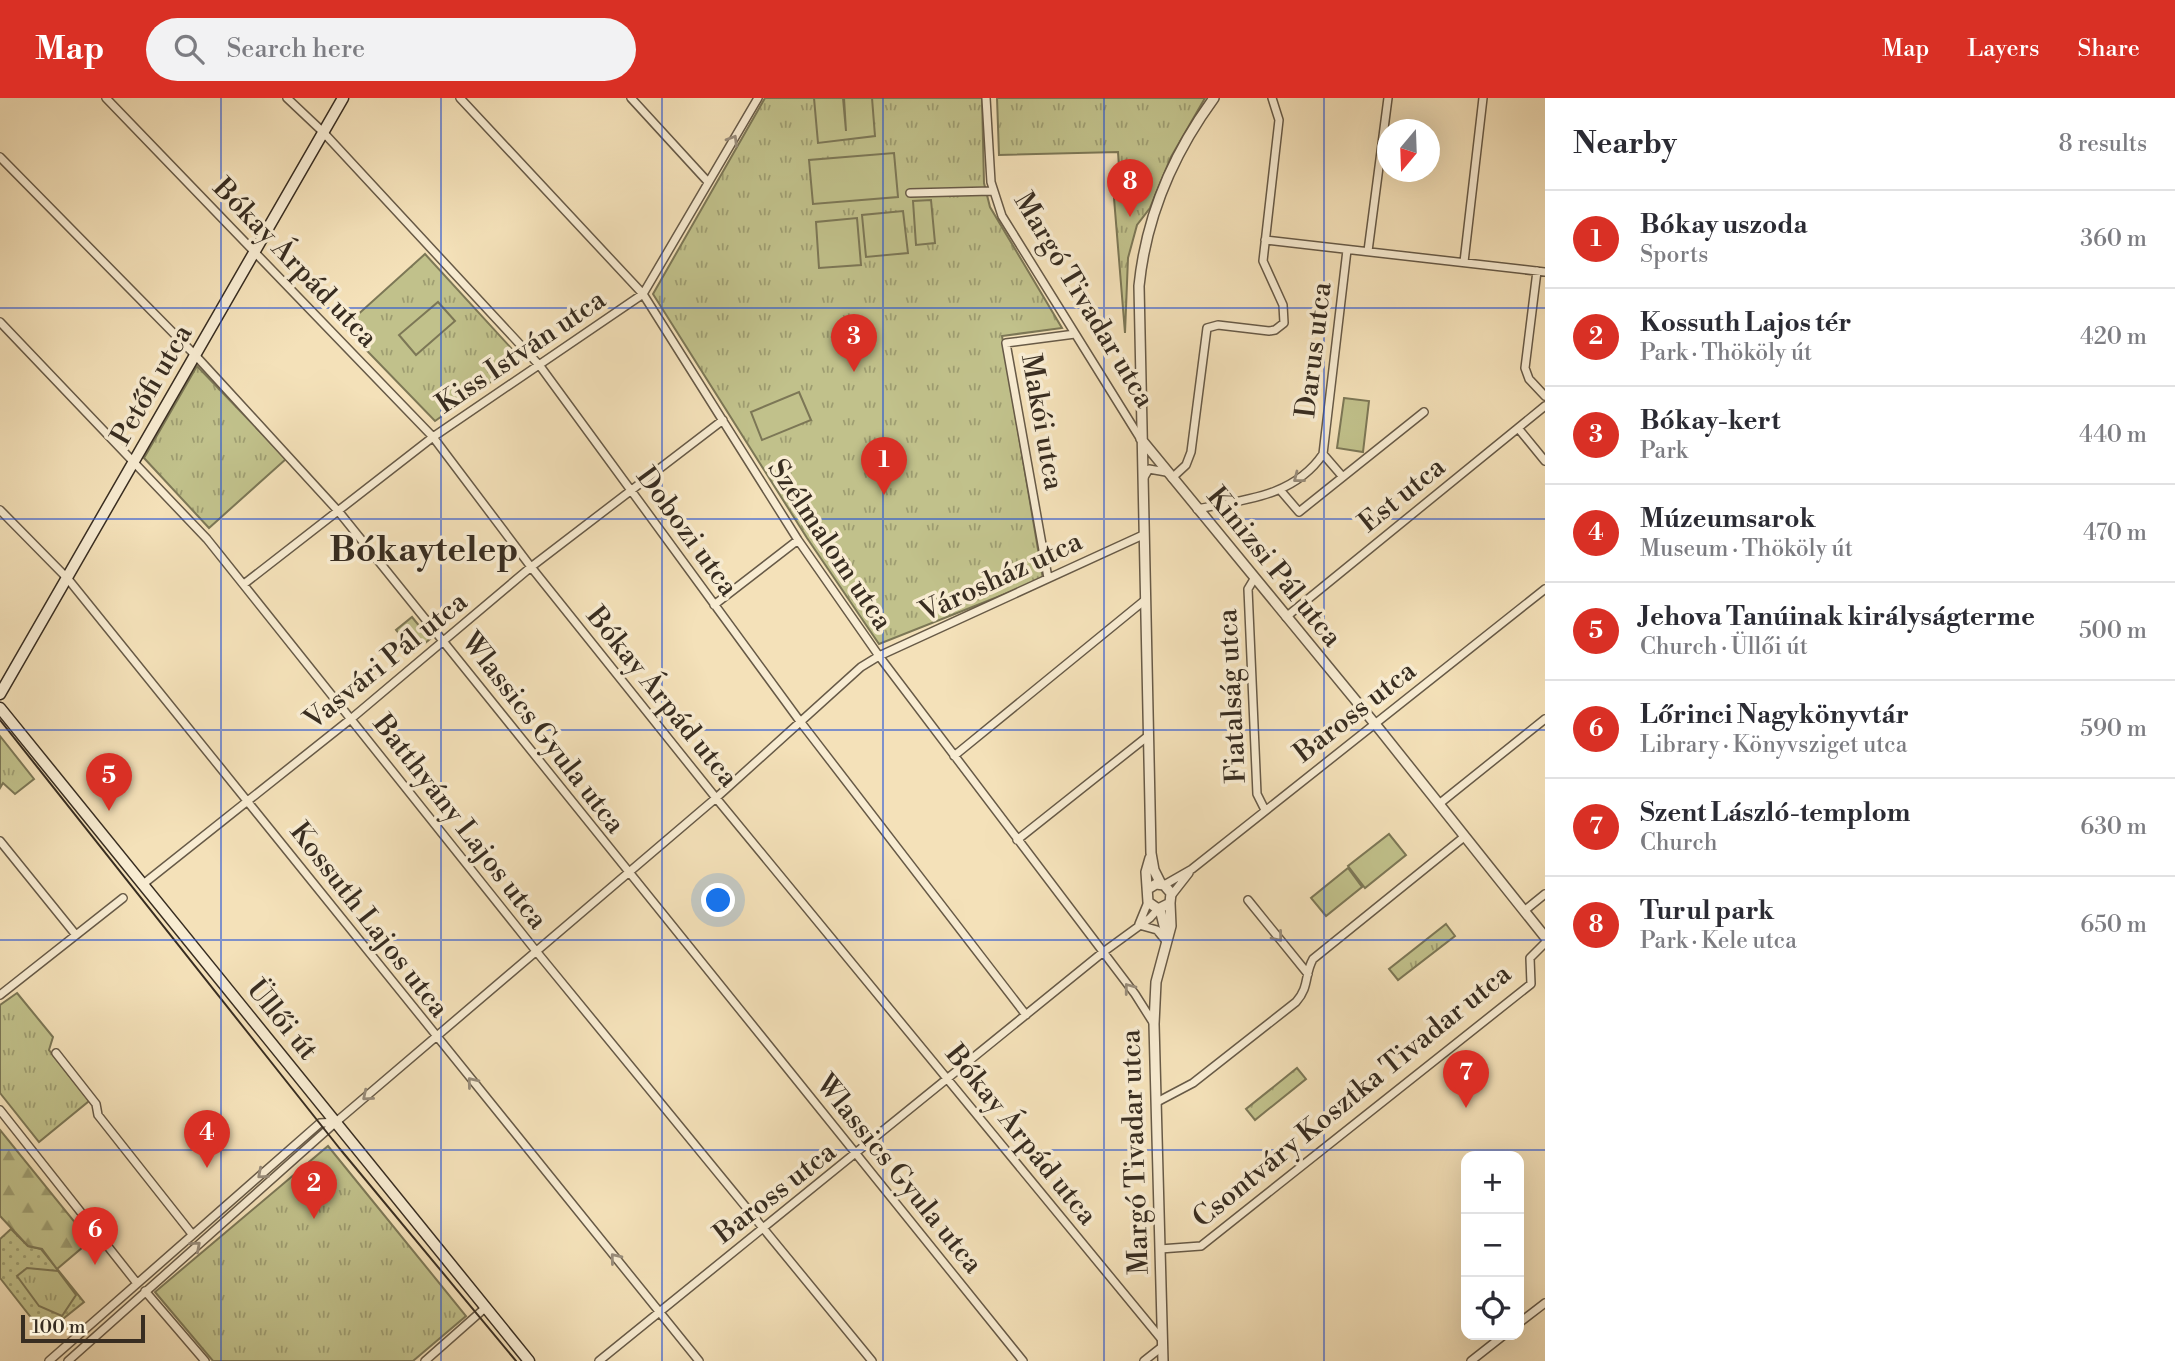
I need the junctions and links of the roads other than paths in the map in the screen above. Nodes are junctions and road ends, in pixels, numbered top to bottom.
1 (106, 98) edge
2 (287, 98) edge
3 (343, 98) edge
4 (460, 98) edge
5 (631, 98) edge
6 (758, 98) edge
7 (986, 98) edge
8 (1214, 98) edge
9 (1272, 98) edge
10 (1388, 98) edge
11 (1483, 98) edge
12 (323, 132) junction
13 (0, 157) edge
14 (708, 182) junction
15 (992, 191) junction
16 (911, 193) dead end
17 (1265, 240) junction
18 (1347, 250) junction
19 (256, 251) junction
20 (1368, 251) junction
21 (1464, 262) junction
22 (1541, 272) edge
23 (643, 294) junction
24 (0, 322) edge
25 (1075, 334) junction
26 (196, 356) junction
27 (540, 366) junction
28 (1545, 397) edge
29 (1545, 406) edge
30 (1424, 412) dead end
31 (723, 420) junction
32 (1518, 428) junction
33 (433, 437) junction
34 (1140, 438) junction
35 (1322, 454) junction
36 (135, 461) junction
37 (1545, 461) edge
38 (1170, 475) junction
39 (1342, 476) junction
40 (1142, 483) junction
41 (1281, 491) junction
42 (631, 493) junction
43 (1196, 509) junction
44 (0, 510) edge
45 (339, 512) junction
46 (1143, 536) junction
47 (798, 540) junction
48 (531, 567) junction
49 (1048, 578) junction
50 (68, 579) junction
51 (1254, 579) junction
52 (244, 584) junction
53 (1545, 589) edge
54 (1145, 600) junction
55 (714, 605) junction
56 (1286, 617) junction
57 (444, 642) junction
58 (879, 656) junction
59 (0, 694) edge
60 (0, 708) edge
61 (352, 718) junction
62 (1545, 719) edge
63 (799, 720) junction
64 (1374, 724) junction
65 (1148, 736) junction
66 (954, 756) junction
67 (716, 798) junction
68 (247, 799) junction
69 (1439, 804) junction
70 (1265, 810) junction
71 (1464, 837) junction
72 (1017, 840) junction
73 (0, 841) edge
74 (1151, 853) junction
75 (1192, 869) junction
76 (628, 873) junction
77 (142, 884) junction
78 (1162, 884) junction
79 (1149, 889) junction
80 (1545, 894) edge
81 (123, 898) dead end
82 (1171, 899) junction
83 (1248, 900) dead end
84 (1148, 902) junction
85 (1159, 909) junction
86 (1524, 911) junction
87 (1139, 925) junction
88 (76, 935) junction
89 (1545, 937) edge
90 (1166, 943) junction
91 (1545, 943) edge
92 (536, 951) junction
93 (1102, 953) junction
94 (1308, 974) junction
95 (0, 995) edge
96 (1026, 1015) junction
97 (1154, 1024) junction
98 (436, 1038) junction
99 (56, 1052) dead end
100 (947, 1078) junction
101 (1157, 1102) junction
102 (0, 1110) edge
103 (336, 1122) junction
104 (856, 1155) junction
105 (279, 1158) junction
106 (286, 1167) junction
107 (765, 1227) junction
108 (192, 1234) junction
109 (1160, 1249) junction
110 (136, 1282) junction
111 (145, 1291) junction
112 (1545, 1303) edge
113 (485, 1308) junction
114 (659, 1311) junction
115 (1524, 1319) edge
116 (1498, 1340) edge
117 (1163, 1344) junction
118 (49, 1361) edge
119 (68, 1361) edge
120 (205, 1361) edge
121 (425, 1361) edge
122 (528, 1361) edge
123 (599, 1361) edge
124 (699, 1361) edge
125 (872, 1361) edge
126 (1023, 1361) edge
127 (1144, 1361) edge
128 (1163, 1361) edge
129 (1471, 1361) edge

1 - 19 street, Bókay Árpád utca
2 - 12 street, Dobozi utca
3 - 12 main road, Petőfi utca
4 - 23 street, Szélmalom utca
5 - 14 street
14 -> 6 street, Kiss István utca
7 - 15 street, Margó Tivadar utca
8 - 34 street
9 - 17 street
10 - 20 street
11 - 21 street
12 - 19 main road, Petőfi utca
12 - 27 street, Dobozi utca
13 - 26 street, Wlassics Gyula utca
14 - 23 street, Kiss István utca
15 - 16 street
15 - 25 street, Margó Tivadar utca
17 - 18 street
17 - 38 street
18 - 20 street
18 - 35 street, Darus utca
19 - 26 main road, Petőfi utca
19 - 33 street, Bókay Árpád utca
20 - 21 street
21 - 22 street
22 - 28 street
23 - 27 street, Kiss István utca
23 - 31 street, Szélmalom utca
24 - 36 street, Batthyány Lajos utca
25 - 34 street, Margó Tivadar utca
25 - 49 street, Makói utca
26 - 36 main road, Petőfi utca
26 - 45 street, Wlassics Gyula utca
27 - 33 street, Kiss István utca
27 - 42 street, Dobozi utca
29 - 32 street, Est utca
30 - 39 street
31 - 42 street, Vasvári Pál utca
31 - 47 street, Szélmalom utca
32 - 37 street
32 - 56 street, Est utca
33 - 45 street, Kiss István utca
33 - 48 street, Bókay Árpád utca
34 - 38 street, Kinizsi Pál utca
34 - 40 street, Margó Tivadar utca
35 - 39 street, Darus utca
35 -> 41 street, Darus utca
36 - 50 main road, Petőfi utca
36 - 52 street, Batthyány Lajos utca
38 - 40 street
38 - 43 street, Kinizsi Pál utca
39 - 41 street
40 - 46 street, Margó Tivadar utca
41 - 43 street, Darus utca
42 - 48 street, Vasvári Pál utca
42 - 55 street, Dobozi utca
43 - 51 street, Kinizsi Pál utca
44 - 50 street, Kossuth Lajos utca
45 - 52 street, Kiss István utca
45 - 57 street, Wlassics Gyula utca
46 - 49 street, Városház utca
46 - 54 street, Margó Tivadar utca
47 - 55 street
47 - 58 street, Szélmalom utca
48 - 57 street, Vasvári Pál utca
48 - 67 street, Bókay Árpád utca
49 - 58 street, Városház utca
50 - 59 main road, Petőfi utca
50 - 68 street, Kossuth Lajos utca
51 - 56 street, Kinizsi Pál utca
51 - 70 street, Fiatalság utca
52 - 61 street, Batthyány Lajos utca
53 - 64 street, Baross utca
54 - 65 street, Margó Tivadar utca
54 - 66 street
55 - 63 street, Dobozi utca
56 - 64 street, Kinizsi Pál utca
57 - 61 street, Vasvári Pál utca
57 - 76 street, Wlassics Gyula utca
58 - 63 street, Városház utca
58 - 66 street, Szélmalom utca
60 - 77 main road, Üllői út
61 - 68 street, Vasvári Pál utca
61 - 92 street, Batthyány Lajos utca
62 - 69 street
63 - 67 street, Városház utca
63 - 96 street, Dobozi utca
64 - 69 street, Kinizsi Pál utca
64 - 70 street, Baross utca
65 - 72 street
65 - 74 street, Margó Tivadar utca
66 - 72 street, Szélmalom utca
67 - 76 street, Városház utca
67 - 100 street, Bókay Árpád utca
68 - 77 street, Vasvári Pál utca
68 - 98 street, Kossuth Lajos utca
69 - 71 street, Kinizsi Pál utca
70 - 75 street, Baross utca
71 - 86 street, Kinizsi Pál utca
71 - 94 street
72 - 93 street, Szélmalom utca
73 - 88 street
74 - 78 street, Margó Tivadar utca
74 - 79 street, Margó Tivadar utca
75 - 78 street, Baross utca
75 - 82 street, Baross utca
76 - 92 street, Városház utca
76 - 104 street, Wlassics Gyula utca
77 - 103 main road, Üllői út
78 - 79 street
78 - 82 street, Margó Tivadar utca
79 - 84 street, Margó Tivadar utca
80 - 86 street
81 - 88 street
82 - 85 street
82 - 90 street, Margó Tivadar utca
83 -> 94 street
84 - 85 street
84 - 87 street
85 - 87 street, Baross utca
85 - 90 street, Margó Tivadar utca
86 - 89 street, Kinizsi Pál utca
87 - 90 street
87 - 93 street, Baross utca
88 - 95 street
90 - 97 street, Margó Tivadar utca
91 - 109 street, Csontváry Kosztka Tivadar utca
92 - 98 street, Városház utca
92 - 107 street, Batthyány Lajos utca
93 - 96 street, Baross utca
97 -> 93 street, Szélmalom utca
94 - 101 street
96 - 100 street, Baross utca
97 - 101 street, Margó Tivadar utca
98 -> 103 street, Városház utca
114 -> 98 street, Kossuth Lajos utca
99 - 108 street
100 - 104 street, Baross utca
100 - 117 street, Bókay Árpád utca
101 - 109 street, Margó Tivadar utca
102 - 110 street
103 - 105 street
103 - 106 street
103 - 113 main road, Üllői út
104 - 107 street, Baross utca
104 - 126 street, Wlassics Gyula utca
105 - 106 street
105 -> 108 street
111 -> 106 street
107 - 114 street, Baross utca
107 - 125 street, Batthyány Lajos utca
108 - 110 street
109 - 117 street, Margó Tivadar utca
110 - 118 street
111 - 119 street
111 - 120 street
112 - 115 street
113 - 121 street
113 - 122 main road, Üllői út
114 - 123 street, Baross utca
114 - 124 street, Kossuth Lajos utca
116 - 129 street
117 - 127 street
117 - 128 street, Margó Tivadar utca

